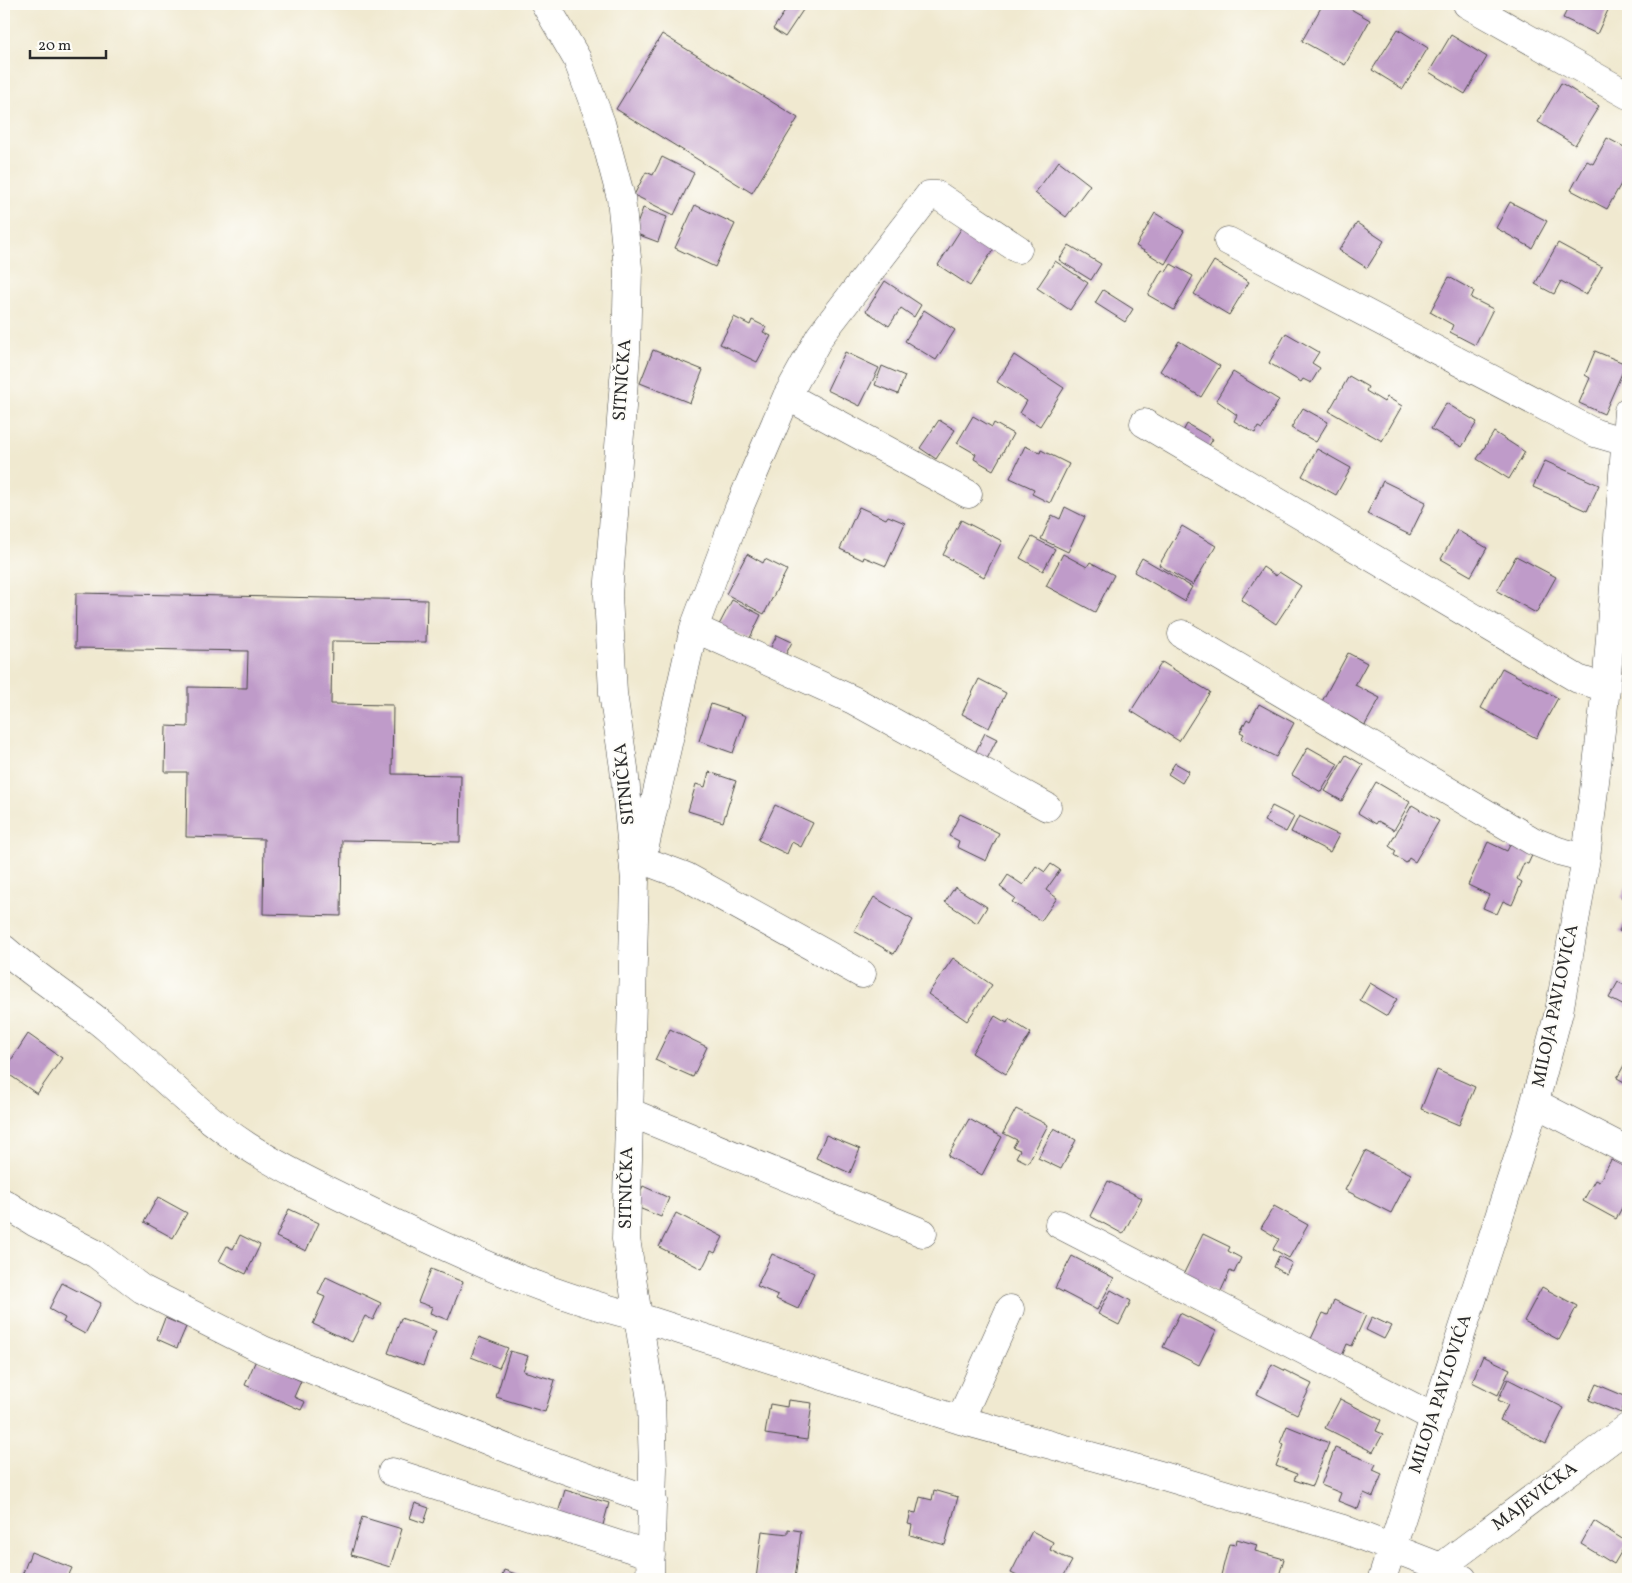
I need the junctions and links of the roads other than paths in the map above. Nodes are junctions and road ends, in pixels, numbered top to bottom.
1 (545, 4) edge
2 (1467, 4) edge
3 (1628, 95) edge
4 (1228, 241) dead end
5 (1018, 249) dead end
6 (787, 396) junction
7 (1628, 411) edge
8 (1144, 423) dead end
9 (1626, 442) junction
10 (968, 494) dead end
11 (1622, 576) edge
12 (694, 628) junction
13 (1182, 634) dead end
14 (1606, 688) junction
15 (1047, 807) dead end
16 (1586, 858) junction
17 (638, 870) junction
18 (4, 949) edge
19 (862, 974) dead end
20 (1535, 1103) junction
21 (629, 1112) junction
22 (1628, 1151) edge
23 (4, 1203) edge
24 (1059, 1224) dead end
25 (923, 1233) dead end
26 (1010, 1309) dead end
27 (636, 1316) junction
28 (1433, 1418) junction
29 (960, 1420) junction
30 (1628, 1427) edge
31 (392, 1472) dead end
32 (653, 1501) junction
33 (1392, 1548) junction
34 (651, 1567) edge
35 (1452, 1573) edge
36 (1382, 1579) edge

1 - 17 street, SITNIČKA
2 - 3 street
4 - 9 street
5 - 6 street
6 - 10 street
6 - 12 street
7 - 9 street, MILOJA PAVLOVIĆA
8 - 14 street
9 - 11 street, MILOJA PAVLOVIĆA
11 - 14 street, MILOJA PAVLOVIĆA
12 - 15 street
12 - 17 street
13 - 16 street
14 - 16 street, MILOJA PAVLOVIĆA
16 - 20 street, MILOJA PAVLOVIĆA
17 - 19 street
17 - 21 street, SITNIČKA
18 - 27 street
20 - 22 street
20 - 28 street, MILOJA PAVLOVIĆA
21 - 25 street
21 - 27 street, SITNIČKA
23 - 32 street
24 - 28 street
26 - 29 street
27 - 29 street
27 - 32 street, SITNIČKA
28 - 33 street, MILOJA PAVLOVIĆA
29 - 33 street
30 - 35 street, MAJEVIČKA
31 - 34 street
32 - 34 street, SITNIČKA
33 - 35 street
33 - 36 street, MILOJA PAVLOVIĆA

